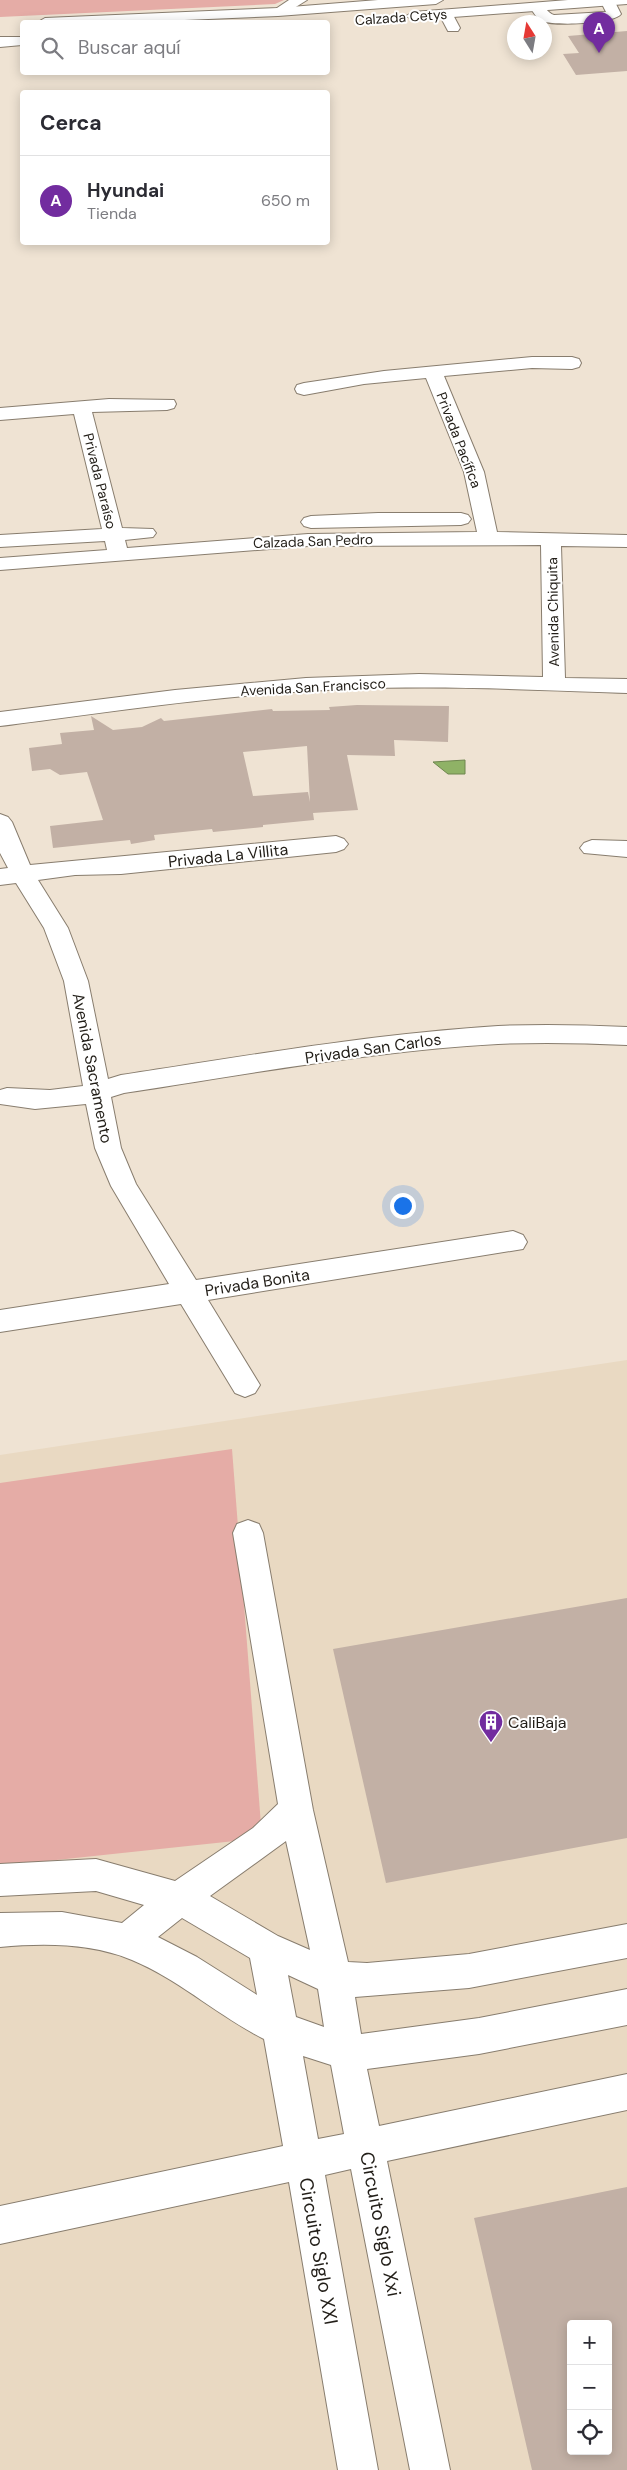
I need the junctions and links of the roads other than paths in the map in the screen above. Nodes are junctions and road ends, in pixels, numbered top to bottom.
1 (300, 0) edge
2 (436, 0) edge
3 (497, 0) edge
4 (621, 3) edge
5 (448, 7) edge
6 (278, 12) junction
7 (92, 20) edge
8 (330, 21) edge
9 (453, 28) dead end
10 (20, 41) edge
11 (0, 42) edge
12 (572, 363) dead end
13 (433, 372) junction
14 (304, 389) dead end
15 (167, 404) dead end
16 (82, 408) junction
17 (0, 414) edge
18 (627, 523) edge
19 (271, 524) dead end
20 (486, 528) junction
21 (164, 531) dead end
22 (551, 540) junction
23 (0, 541) edge
24 (627, 541) edge
25 (116, 545) junction
26 (0, 564) edge
27 (554, 684) junction
28 (627, 686) edge
29 (0, 719) edge
30 (0, 822) edge
31 (336, 844) dead end
32 (592, 848) dead end
33 (627, 849) edge
34 (18, 879) edge
35 (0, 890) edge
36 (627, 1036) edge
37 (95, 1085) junction
38 (3, 1097) edge
39 (513, 1242) dead end
40 (190, 1292) junction
41 (0, 1321) edge
42 (245, 1385) dead end
43 (248, 1533) dead end
44 (296, 1810) junction
45 (0, 1880) edge
46 (178, 1898) junction
47 (0, 1930) edge
48 (126, 1940) junction
49 (627, 1941) edge
50 (266, 1948) junction
51 (334, 1978) junction
52 (627, 2007) edge
53 (282, 2031) junction
54 (346, 2052) junction
55 (627, 2092) edge
56 (366, 2148) junction
57 (302, 2161) junction
58 (0, 2225) edge
59 (358, 2470) edge
60 (430, 2470) edge

1 - 6 street
2 - 6 street, Calzada Cetys
3 - 5 street
4 - 5 street, Calzada Cetys
5 - 8 street
5 - 9 street
6 - 7 street, Calzada Cetys
10 - 11 street
12 - 13 street, Privada Pacífica
13 - 14 street, Privada Pacífica
13 - 20 street, Privada Pacífica
15 - 16 street
16 - 17 street
16 - 25 street, Privada Paraíso
18 - 20 street, Calzada San Pedro
19 - 20 street, Calzada San Pedro
20 - 22 street, Calzada San Pedro
20 - 25 street, Calzada San Pedro
21 - 25 street, Calzada San Pedro
22 - 24 street, Calzada San Pedro
22 - 27 street, Avenida Chiquita
23 - 25 street, Calzada San Pedro
25 - 26 street, Calzada San Pedro
27 - 28 street, Avenida San Francisco
27 - 29 street, Avenida San Francisco
30 - 34 street, Avenida Sacramento
31 - 34 street, Privada La Villita
32 - 33 street
34 - 35 street, Privada La Villita
34 - 37 street, Avenida Sacramento
36 - 37 street, Privada San Carlos
37 - 38 street, Privada San Carlos
37 - 40 street, Avenida Sacramento
39 - 40 street, Privada Bonita
40 - 41 street, Privada Bonita
40 - 42 street, Avenida Sacramento
43 - 44 street, Circuito Siglo Xxi
44 - 46 street
44 - 51 street, Circuito Siglo Xxi
45 - 46 street
46 - 48 street
46 - 50 street
47 - 48 street
48 - 53 street
49 - 51 street
50 - 51 street
50 - 53 street, Circuito Siglo XXI
51 - 54 street, Circuito Siglo Xxi
52 - 54 street
53 - 54 street
53 - 57 street, Circuito Siglo XXI
54 - 56 street, Circuito Siglo Xxi
55 - 56 street
56 - 57 street
56 - 60 street, Circuito Siglo Xxi
57 - 58 street
57 - 59 street, Circuito Siglo XXI

